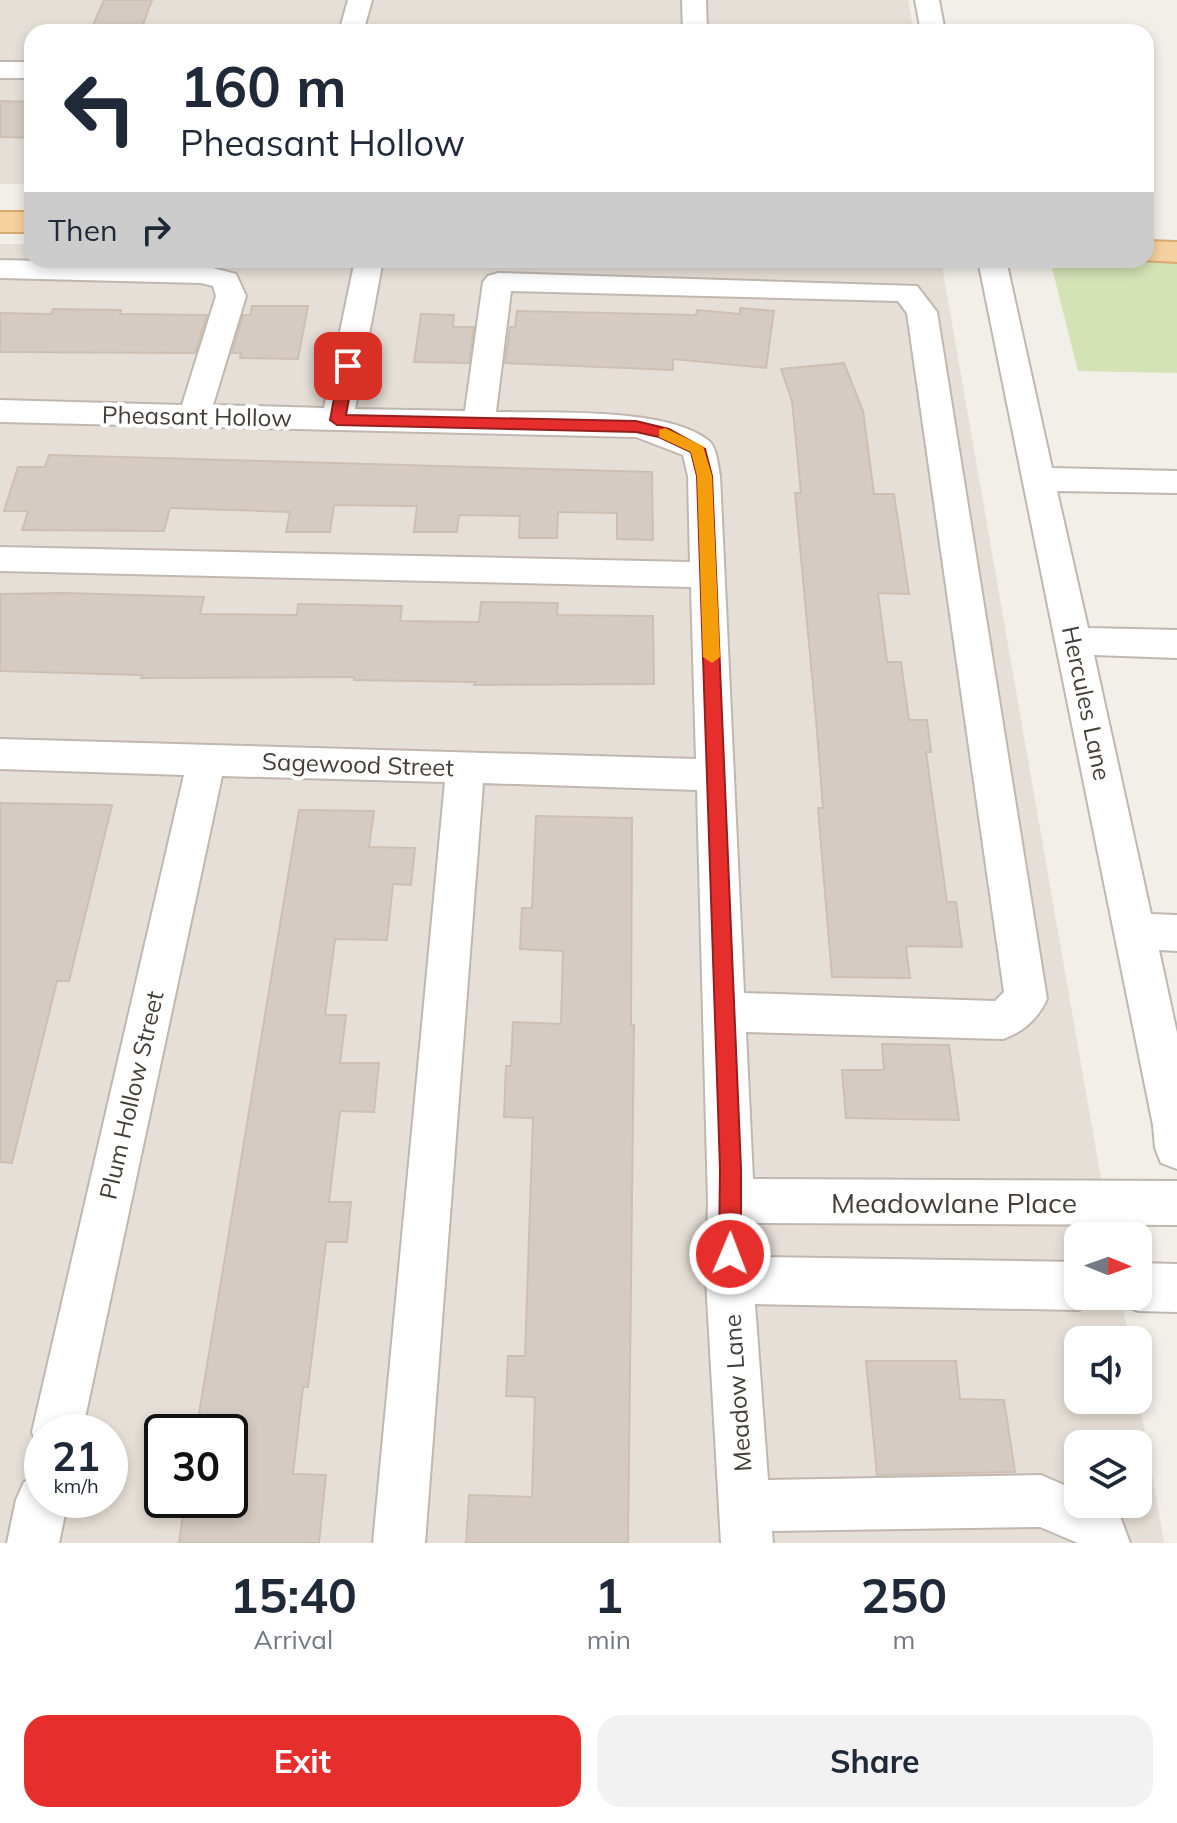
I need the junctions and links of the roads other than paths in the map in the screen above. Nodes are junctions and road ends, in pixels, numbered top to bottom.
1 (360, 0) edge
2 (694, 0) edge
3 (927, 0) edge
4 (353, 24) edge
5 (695, 24) edge
6 (932, 24) edge
7 (0, 70) edge
8 (24, 70) edge
9 (0, 222) edge
10 (24, 222) edge
11 (1154, 251) edge
12 (1177, 252) edge
13 (367, 268) edge
14 (994, 268) edge
15 (0, 269) edge
16 (5, 411) edge
17 (194, 416) junction
18 (337, 420) junction
19 (479, 423) junction
20 (0, 443) edge
21 (704, 476) joint
22 (1038, 479) junction
23 (1177, 482) edge
24 (0, 559) edge
25 (708, 575) junction
26 (1074, 641) junction
27 (1177, 644) edge
28 (0, 754) edge
29 (207, 759) junction
30 (465, 767) junction
31 (716, 775) junction
32 (1134, 931) junction
33 (1177, 933) edge
34 (725, 1012) junction
35 (1177, 1148) edge
36 (731, 1201) junction
37 (1177, 1203) edge
38 (730, 1280) junction
39 (1064, 1286) edge
40 (1152, 1287) edge
41 (1177, 1288) edge
42 (61, 1414) edge
43 (38, 1518) edge
44 (746, 1524) edge
45 (33, 1543) edge
46 (399, 1543) edge
47 (1104, 1543) edge

1 - 4 street
2 - 5 street
3 - 6 street
7 - 8 street
9 - 10 main road
11 - 12 main road
13 - 18 street
14 - 22 street, Hercules Lane
15 - 17 street
16 - 17 street, Pheasant Hollow
16 - 20 street
17 - 18 street, Pheasant Hollow
18 - 19 street, Pheasant Hollow
19 - 21 street, Pheasant Hollow
19 - 34 street
21 - 25 street, Meadow Lane
22 - 23 street
22 - 26 street, Hercules Lane
24 - 25 street
25 - 31 street, Meadow Lane
26 - 27 street
26 - 32 street, Hercules Lane
28 - 29 street, Sagewood Street
29 - 30 street, Sagewood Street
29 - 42 street, Plum Hollow Street
30 - 31 street, Sagewood Street
30 - 46 street
31 - 34 street, Meadow Lane
32 - 33 street
32 - 35 street, Hercules Lane
34 - 36 street, Meadow Lane
36 - 37 street, Meadowlane Place
36 - 38 street, Meadow Lane
38 - 39 street
38 - 44 street, Meadow Lane
40 - 41 street
43 - 45 street
44 - 47 street

